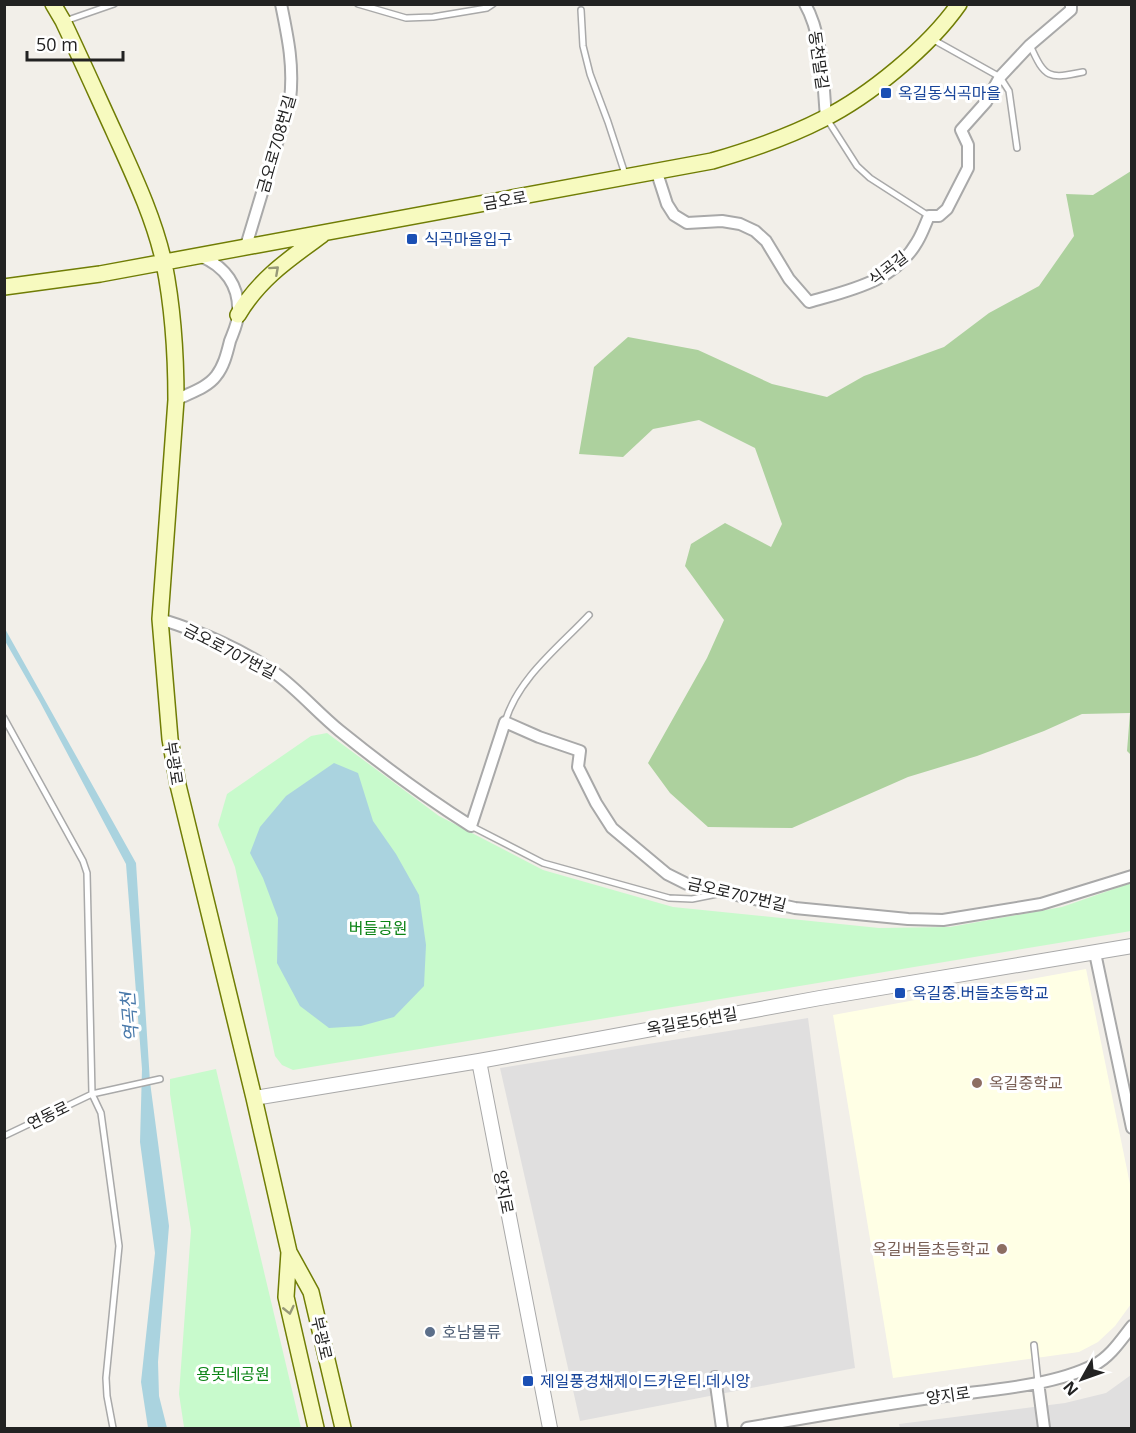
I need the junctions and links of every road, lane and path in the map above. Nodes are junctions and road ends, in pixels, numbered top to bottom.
1 (53, 4) edge
2 (114, 4) edge
3 (281, 4) edge
4 (358, 4) edge
5 (493, 4) edge
6 (805, 4) edge
7 (959, 4) edge
8 (1071, 4) edge
9 (581, 10) dead end
10 (63, 21) junction
11 (930, 38) junction
12 (1030, 45) junction
13 (1083, 72) dead end
14 (1000, 77) junction
15 (826, 118) junction
16 (1017, 148) dead end
17 (657, 173) junction
18 (626, 178) junction
19 (929, 216) junction
20 (325, 232) junction
21 (246, 246) junction
22 (198, 255) junction
23 (164, 262) junction
24 (4, 287) edge
25 (238, 315) junction
26 (176, 400) junction
27 (589, 615) dead end
28 (160, 619) junction
29 (4, 718) edge
30 (505, 722) junction
31 (471, 826) junction
32 (1131, 876) edge
33 (728, 892) junction
34 (1131, 946) edge
35 (1095, 953) junction
36 (479, 1061) junction
37 (160, 1079) dead end
38 (92, 1094) junction
39 (254, 1098) junction
40 (1131, 1128) edge
41 (4, 1136) edge
42 (289, 1252) junction
43 (1131, 1326) edge
44 (1034, 1345) dead end
45 (715, 1377) dead end
46 (1038, 1382) junction
47 (113, 1428) edge
48 (316, 1428) edge
49 (343, 1428) edge
50 (550, 1428) edge
51 (722, 1428) edge
52 (747, 1428) edge
53 (1044, 1428) edge

1 - 10 main road, 부광로
2 - 10 lane
3 - 21 street, 금오로708번길
4 - 5 lane
6 - 15 street, 동천말길
7 - 11 main road, 금오로
8 - 12 street
9 - 18 lane
10 - 23 main road, 부광로
11 - 14 lane
11 - 15 main road, 금오로
12 - 13 lane
12 - 14 street
14 - 16 lane
14 - 19 street
15 - 17 main road, 금오로
15 - 19 lane
17 - 18 main road, 금오로
17 - 19 street, 식곡길
18 - 20 main road, 금오로
20 - 21 main road, 금오로
25 -> 20 main road
21 - 22 main road, 금오로
22 - 23 main road, 금오로
22 - 25 street
23 - 24 main road, 금오로
23 - 26 main road, 부광로
25 - 26 street
26 - 28 main road, 부광로
27 - 30 lane
28 - 31 street, 금오로707번길
28 - 39 main road, 부광로
29 - 38 lane
30 - 31 street
30 - 33 street, 금오로707번길
31 - 33 lane
32 - 33 street, 금오로707번길
34 - 35 street, 옥길로56번길
35 - 36 street, 옥길로56번길
35 - 40 street
36 - 39 street, 옥길로56번길
36 - 50 street, 양지로
37 - 38 lane, 연동로
38 - 41 lane, 연동로
38 - 47 lane
39 - 42 main road, 부광로
42 -> 48 main road, 부광로
42 - 49 main road, 부광로
43 - 46 street, 양지로
44 - 46 lane
45 - 51 street
46 - 52 street, 양지로
46 - 53 street

